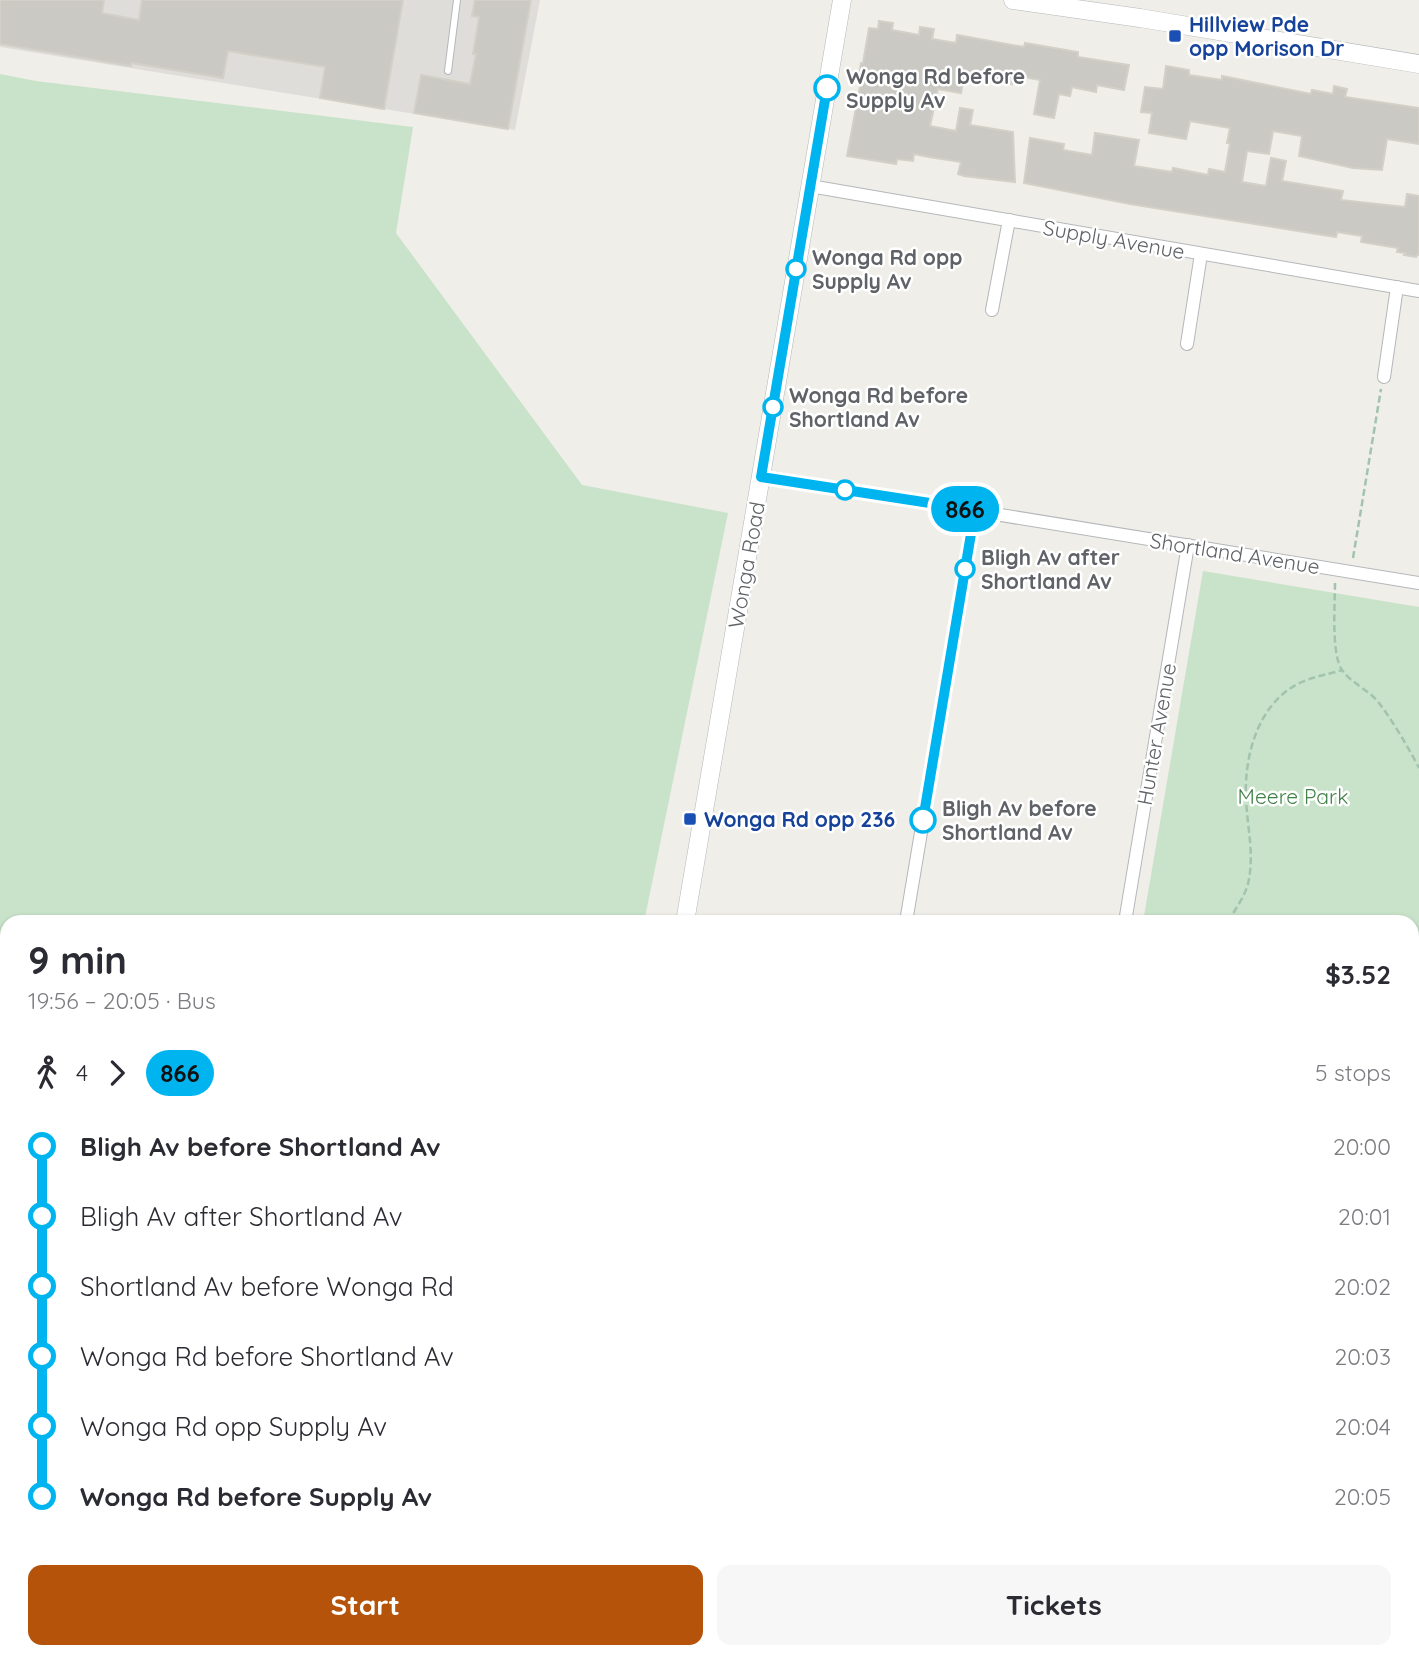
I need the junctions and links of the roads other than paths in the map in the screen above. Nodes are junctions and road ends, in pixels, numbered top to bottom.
1 (457, 0) edge
2 (842, 0) edge
3 (1013, 0) edge
4 (1061, 4) edge
5 (1419, 64) edge
6 (448, 71) dead end
7 (810, 186) junction
8 (1009, 220) junction
9 (1201, 254) junction
10 (1397, 287) junction
11 (1419, 291) edge
12 (992, 310) dead end
13 (1187, 344) dead end
14 (1384, 377) road end
15 (761, 477) junction
16 (975, 510) junction
17 (1188, 545) junction
18 (1419, 583) edge
19 (686, 915) edge
20 (907, 915) edge
21 (1126, 915) edge

1 - 6 lane
2 - 7 street, Wonga Road
3 - 4 street
4 - 5 street
7 - 8 street, Supply Avenue
7 - 15 street, Wonga Road
8 - 9 street, Supply Avenue
8 - 12 street
9 - 10 street, Supply Avenue
9 - 13 street
10 - 11 street, Supply Avenue
10 - 14 street
15 - 16 street, Shortland Avenue
15 - 19 street, Wonga Road
16 - 17 street, Shortland Avenue
16 - 20 street
17 - 18 street, Shortland Avenue
17 - 21 street, Hunter Avenue

